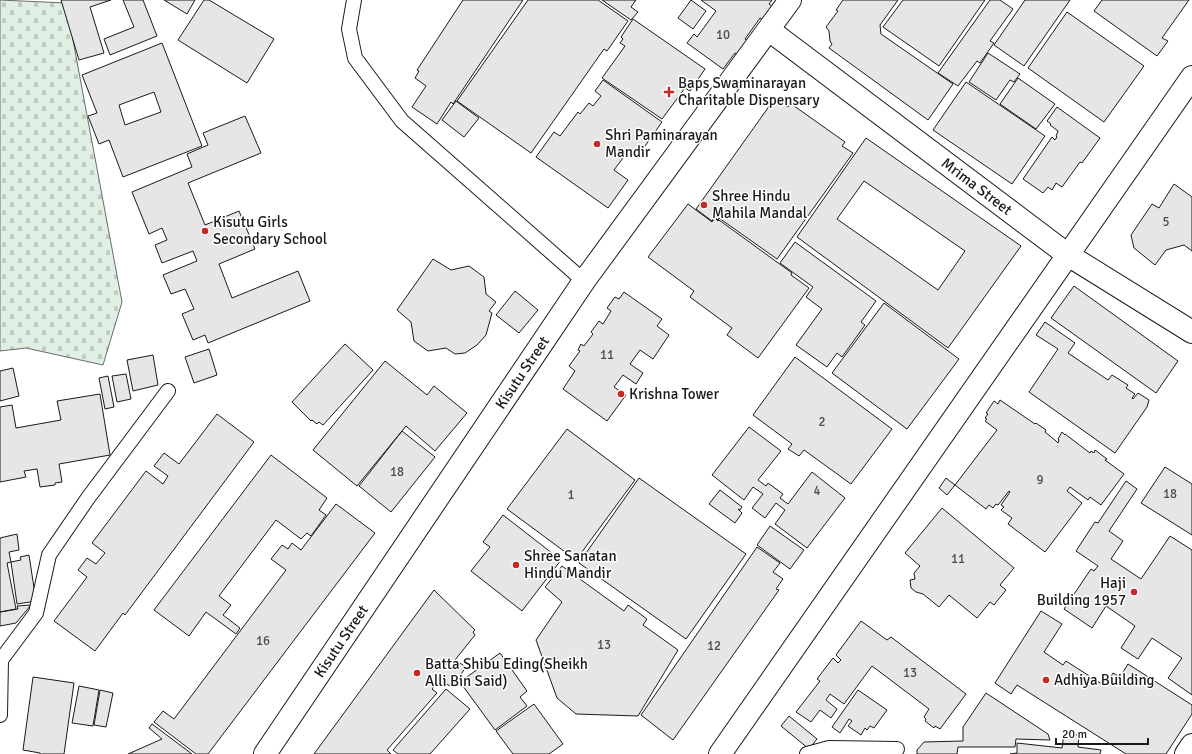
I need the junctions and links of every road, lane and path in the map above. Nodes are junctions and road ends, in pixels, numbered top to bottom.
1 (354, 0) edge
2 (790, 0) edge
3 (769, 30) junction
4 (1192, 77) edge
5 (1068, 255) junction
6 (584, 281) junction
7 (1192, 332) edge
8 (168, 391) dead end
9 (0, 715) edge
10 (1192, 745) edge
11 (897, 749) dead end
12 (265, 754) edge
13 (720, 754) edge
14 (807, 754) edge
15 (1186, 754) edge

1 - 6 lane
2 - 3 street, Kisutu Street
3 - 5 street, Mrima Street
3 - 6 street, Kisutu Street
4 - 5 street
5 - 7 street, Mrima Street
5 - 13 street
6 - 12 street, Kisutu Street
8 - 9 lane
10 - 15 street
11 - 14 lane

